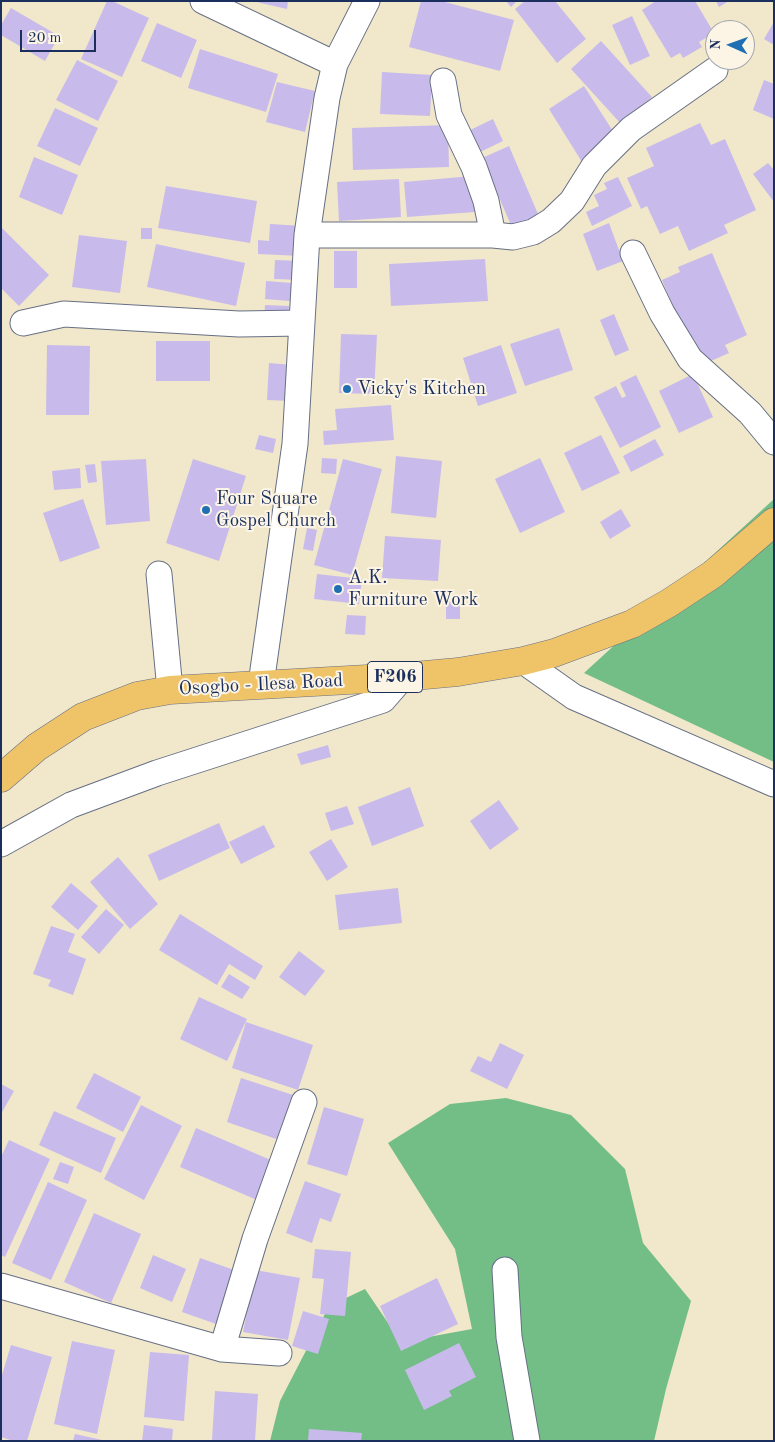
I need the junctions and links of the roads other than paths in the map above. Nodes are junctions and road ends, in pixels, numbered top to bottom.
1 (203, 1) edge
2 (367, 1) edge
3 (335, 64) junction
4 (715, 70) dead end
5 (443, 81) dead end
6 (308, 235) junction
7 (493, 235) junction
8 (633, 253) dead end
9 (23, 323) dead end
10 (302, 323) junction
11 (774, 442) edge
12 (774, 522) edge
13 (159, 574) dead end
14 (523, 661) junction
15 (403, 677) junction
16 (261, 684) junction
17 (170, 690) junction
18 (1, 778) edge
19 (774, 784) edge
20 (1, 844) edge
21 (304, 1102) dead end
22 (505, 1270) dead end
23 (1, 1286) edge
24 (222, 1349) junction
25 (280, 1353) dead end
26 (527, 1441) edge

1 - 3 street
2 - 3 street
3 - 6 street
4 - 7 street
5 - 7 street
6 - 7 street
6 - 10 street
8 - 11 street
9 - 10 street
10 - 16 street
12 - 14 main road, Osogbo - Ilesa Road / F206
13 - 17 street
14 - 15 main road, Osogbo - Ilesa Road / F206
14 - 19 street
15 - 16 main road, Osogbo - Ilesa Road / F206
15 - 20 street
16 - 17 main road, Osogbo - Ilesa Road / F206
17 - 18 main road, Osogbo - Ilesa Road / F206
21 - 24 street
22 - 26 street
23 - 24 street
24 - 25 street

